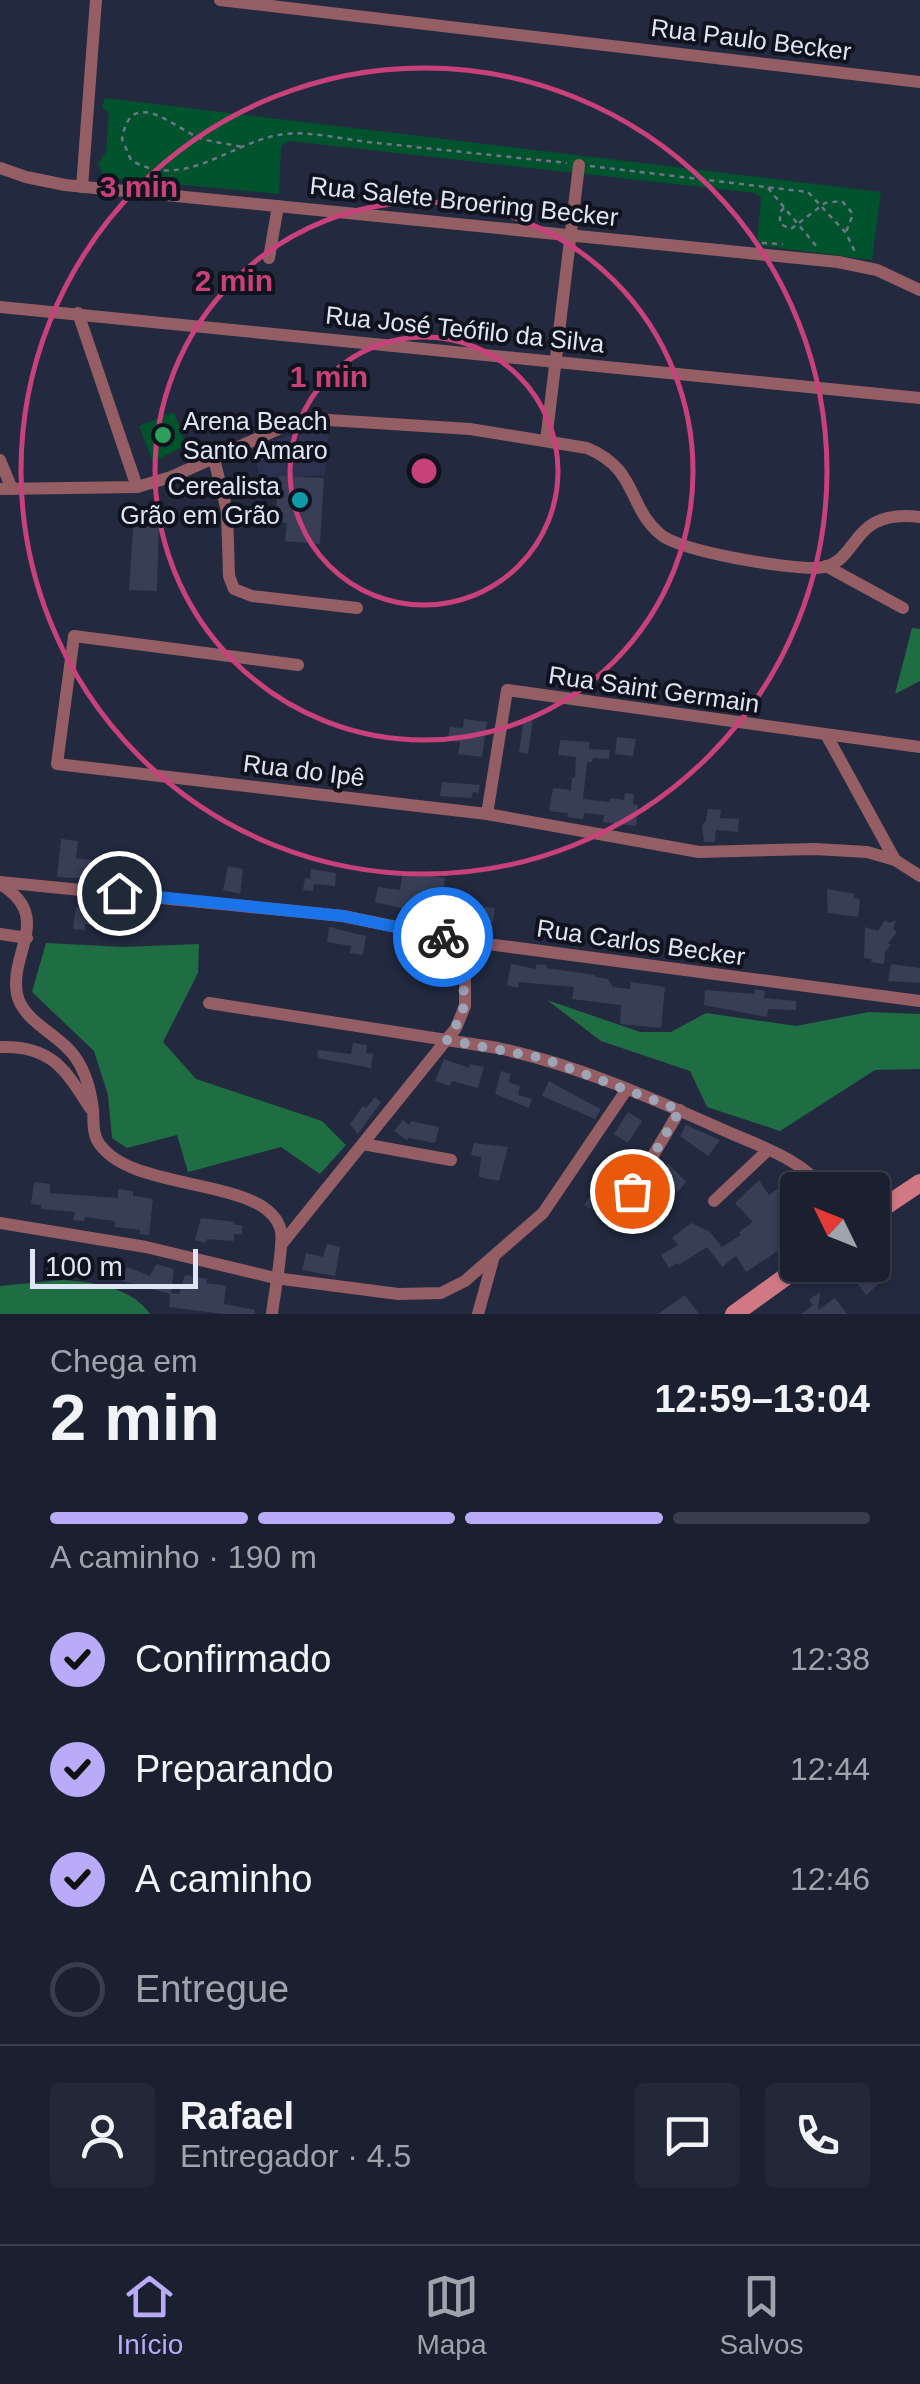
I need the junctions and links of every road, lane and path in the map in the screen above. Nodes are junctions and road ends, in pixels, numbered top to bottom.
1 (96, 0) edge
2 (220, 0) edge
3 (920, 82) edge
4 (240, 146) junction
5 (579, 164) junction
6 (0, 168) edge
7 (82, 187) junction
8 (767, 187) junction
9 (278, 206) junction
10 (822, 206) junction
11 (784, 208) junction
12 (798, 225) junction
13 (570, 234) junction
14 (846, 234) junction
15 (818, 248) dead end
16 (856, 254) dead end
17 (269, 258) dead end
18 (920, 290) edge
19 (0, 306) edge
20 (78, 313) junction
21 (555, 361) junction
22 (920, 398) edge
23 (546, 441) junction
24 (214, 459) junction
25 (0, 460) edge
26 (136, 487) junction
27 (6, 489) edge
28 (920, 516) edge
29 (826, 566) junction
30 (356, 608) dead end
31 (903, 608) dead end
32 (298, 664) dead end
33 (827, 736) junction
34 (920, 747) edge
35 (487, 814) junction
36 (895, 860) junction
37 (920, 876) edge
38 (0, 883) edge
39 (0, 934) edge
40 (26, 938) junction
41 (465, 941) junction
42 (920, 1002) edge
43 (209, 1003) dead end
44 (447, 1040) junction
45 (0, 1048) edge
46 (628, 1089) junction
47 (680, 1110) junction
48 (94, 1115) junction
49 (363, 1144) junction
50 (768, 1150) junction
51 (452, 1160) dead end
52 (807, 1172) edge
53 (920, 1183) edge
54 (714, 1200) dead end
55 (890, 1204) edge
56 (616, 1218) dead end
57 (0, 1223) edge
58 (279, 1246) junction
59 (494, 1254) junction
60 (275, 1278) junction
61 (780, 1281) edge
62 (272, 1314) edge
63 (478, 1314) edge
64 (734, 1314) edge

1 - 7 street
2 - 3 street, Rua Paulo Becker
4 - 4 path
4 - 5 path
5 - 8 path
5 - 13 street
6 - 7 street, Rua Salete Broering Becker
7 - 9 street, Rua Salete Broering Becker
8 - 10 path
8 - 11 path
9 - 13 street, Rua Salete Broering Becker
9 - 17 street
10 - 12 path
10 - 14 path
10 - 14 path
11 - 12 path
11 - 12 path
12 - 15 path
13 - 18 street, Rua Salete Broering Becker
13 - 21 street
14 - 16 path
19 - 20 street, Rua José Teófilo da Silva
20 - 21 street, Rua José Teófilo da Silva
20 - 26 street
21 - 22 street, Rua José Teófilo da Silva
21 - 23 street
23 - 24 street
23 - 29 street
24 - 26 street
24 - 30 street
25 - 27 street
26 - 27 street
28 - 29 street
29 - 31 street
32 - 35 street, Rua do Ipê
33 - 34 street, Rua Saint Germain
33 - 35 street, Rua Saint Germain
33 - 36 street
35 - 36 street, Rua do Ipê
36 - 37 street
38 - 40 street
38 - 41 street, Rua Carlos Becker
39 - 40 street
40 - 48 street
41 - 42 street, Rua Carlos Becker
41 - 44 street
43 - 44 street
44 - 46 street
44 - 49 street
45 - 48 street
46 - 47 street
46 - 59 street
47 - 50 street
47 - 56 street
48 - 58 street
49 - 51 street
49 - 58 street
50 - 52 street
50 - 54 street
53 - 55 main road
57 - 60 street
58 - 60 street
59 - 60 street
59 - 63 street
60 - 62 street
61 - 64 main road

